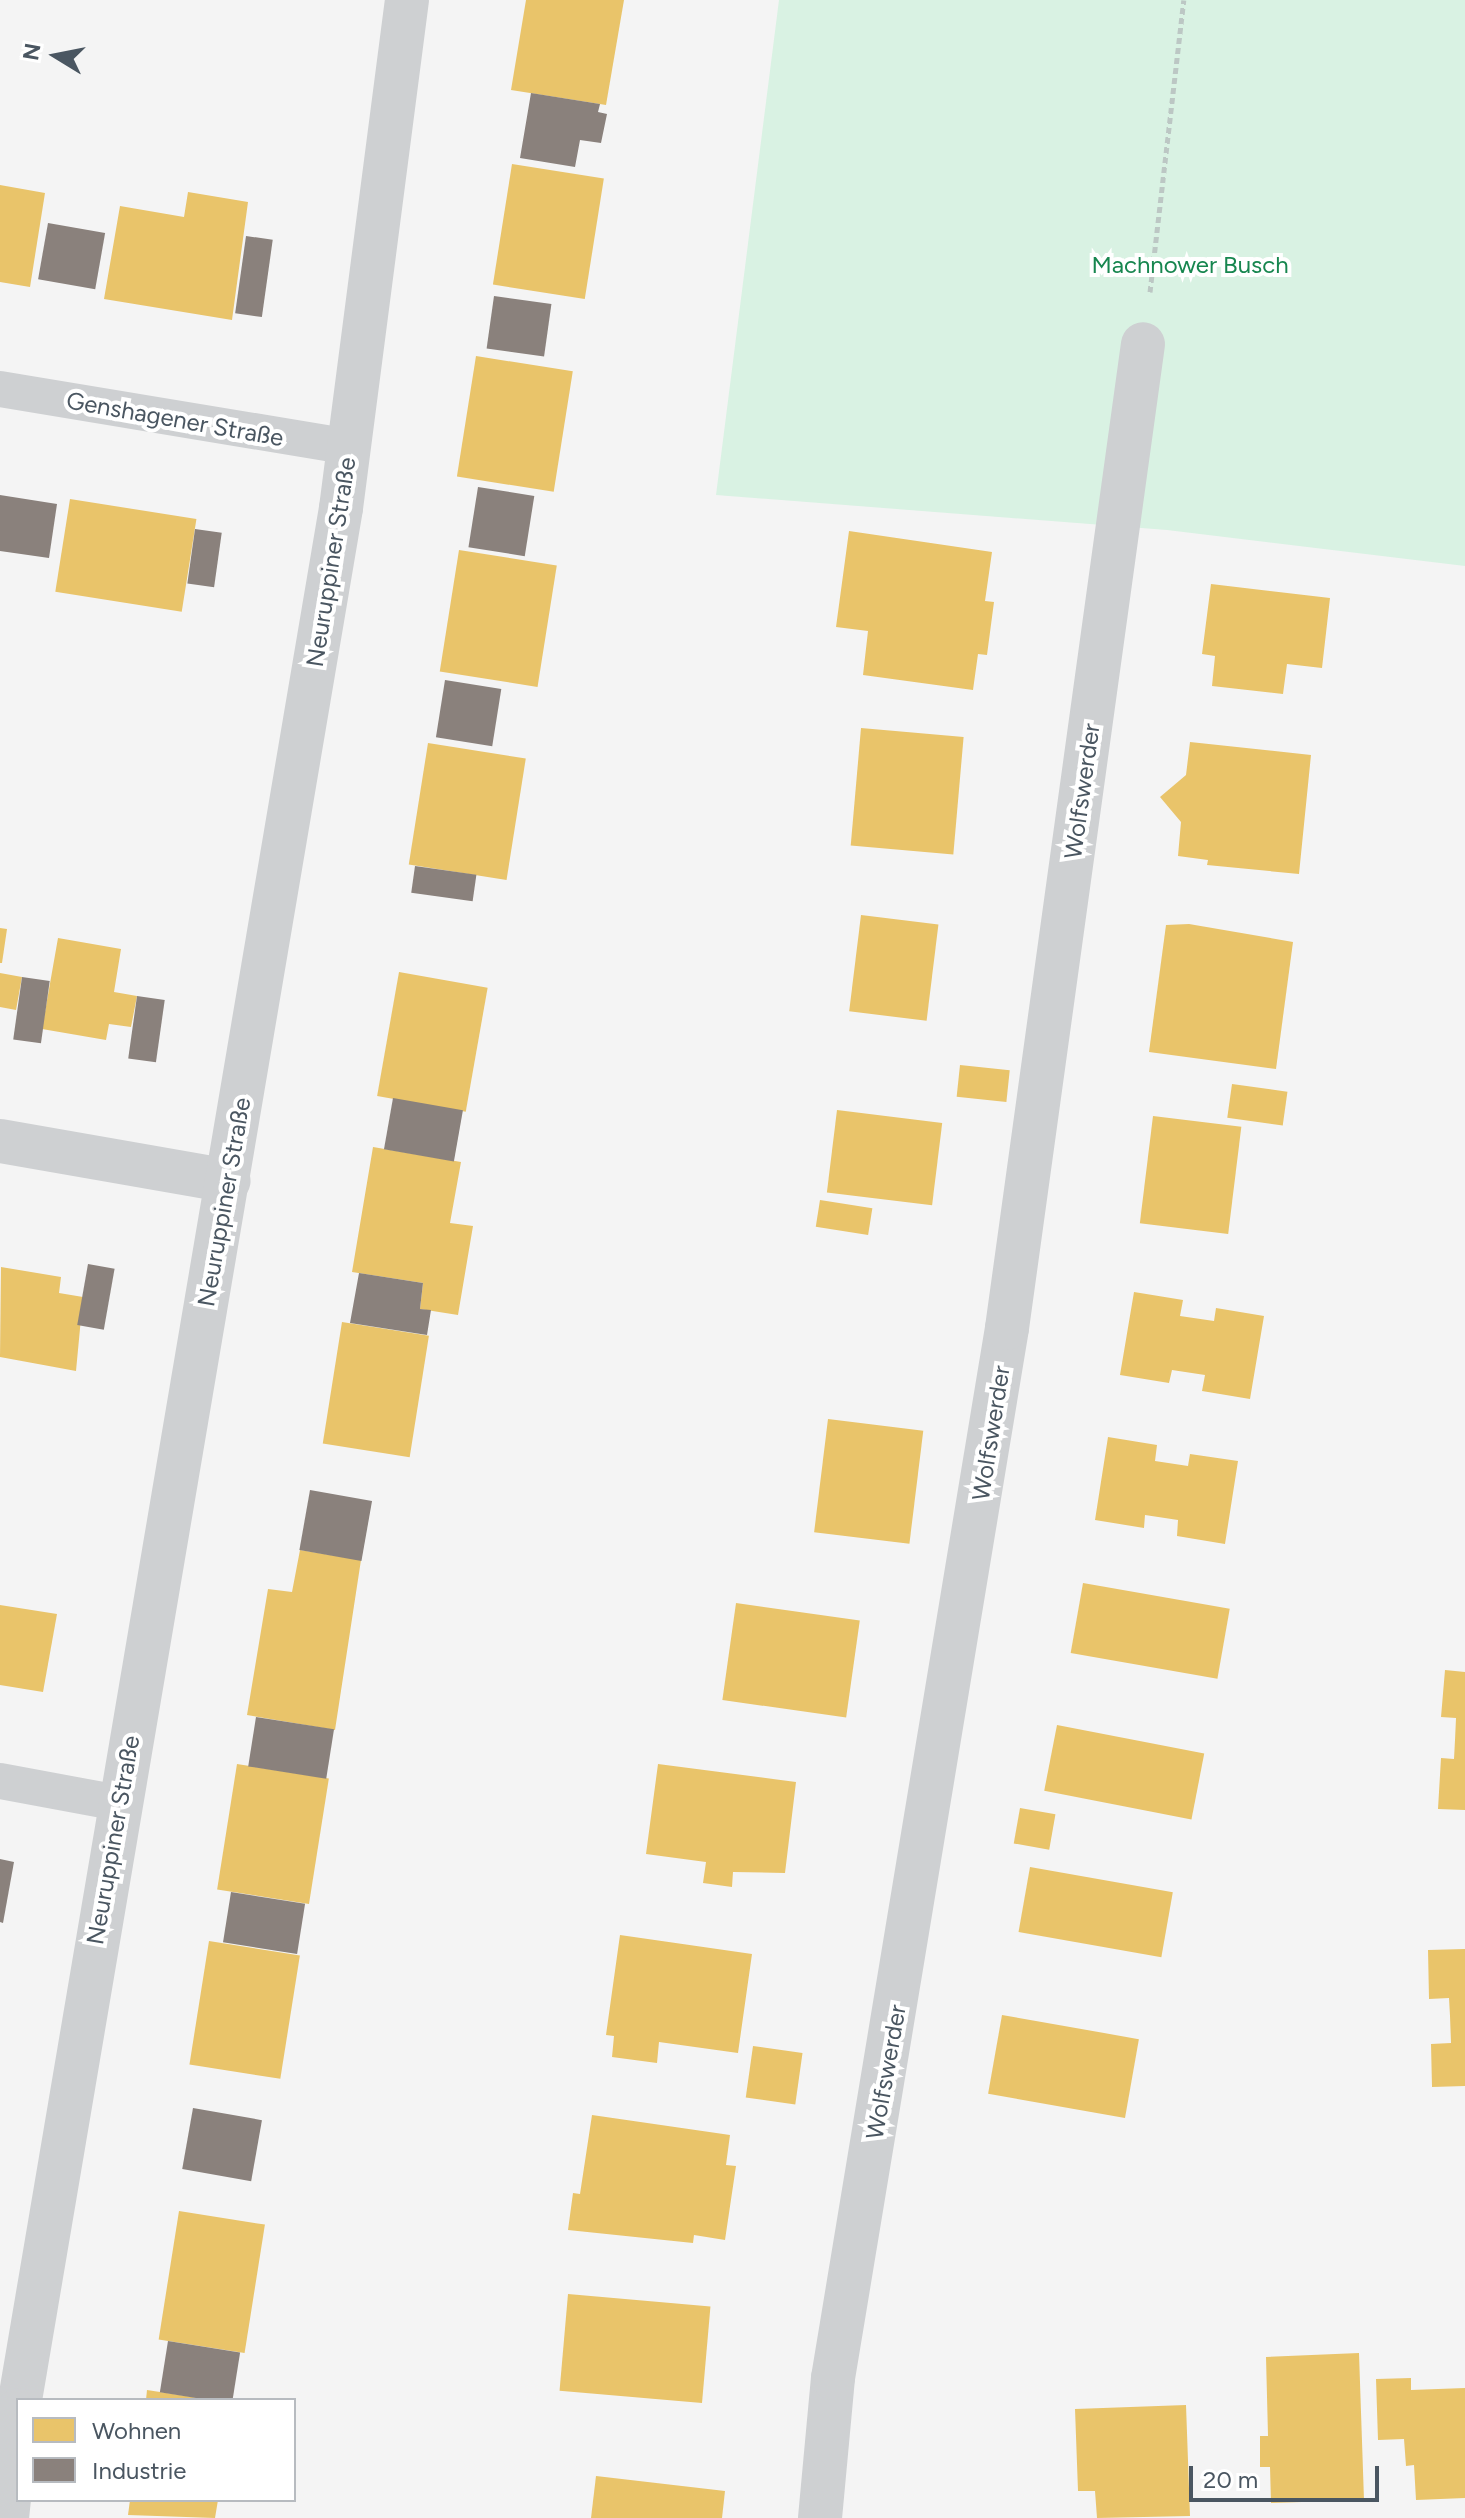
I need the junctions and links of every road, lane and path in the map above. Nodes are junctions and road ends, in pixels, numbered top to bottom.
1 (407, 0) edge
2 (1184, 0) edge
3 (1143, 344) joint
4 (0, 389) edge
5 (350, 447) junction
6 (0, 1141) edge
7 (229, 1181) junction
8 (0, 1781) edge
9 (119, 1803) junction
10 (16, 2398) edge
11 (14, 2412) edge
12 (7, 2518) edge
13 (820, 2518) edge

1 - 5 street, Neuruppiner Straße
2 - 3 path
3 - 13 street, Wolfswerder
4 - 5 lane, Genshagener Straße
5 - 7 street, Neuruppiner Straße
6 - 7 street
7 - 9 street, Neuruppiner Straße
8 - 9 lane
9 - 10 street, Neuruppiner Straße
11 - 12 street, Neuruppiner Straße

